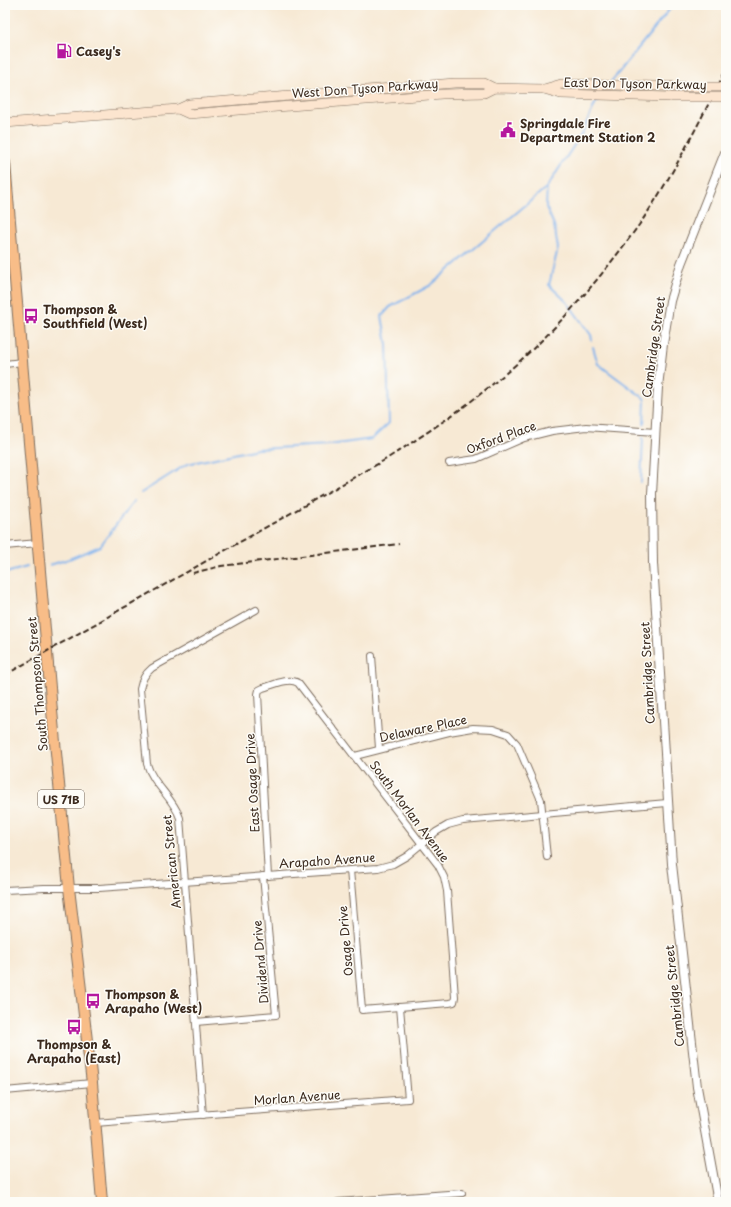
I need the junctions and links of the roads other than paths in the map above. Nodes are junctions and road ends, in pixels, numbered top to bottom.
1 (724, 88) edge
2 (544, 89) junction
3 (725, 97) edge
4 (5, 123) edge
5 (726, 150) edge
6 (5, 162) edge
7 (22, 362) junction
8 (5, 364) edge
9 (655, 432) junction
10 (449, 464) dead end
11 (38, 543) junction
12 (5, 546) edge
13 (256, 610) dead end
14 (372, 656) dead end
15 (294, 680) joint
16 (379, 748) junction
17 (355, 756) junction
18 (667, 803) junction
19 (543, 813) junction
20 (422, 844) junction
21 (547, 857) dead end
22 (350, 870) junction
23 (266, 876) junction
24 (184, 883) junction
25 (70, 888) junction
26 (5, 890) edge
27 (400, 1007) junction
28 (196, 1022) junction
29 (92, 1083) junction
30 (5, 1091) edge
31 (203, 1115) junction
32 (95, 1123) junction
33 (462, 1193) dead end
34 (102, 1202) edge
35 (338, 1202) edge
36 (718, 1202) edge

1 - 2 main road, West Don Tyson Parkway, bridge
2 - 3 main road, East Don Tyson Parkway, bridge
2 - 4 main road, West Don Tyson Parkway
5 - 9 street, Cambridge Street
6 - 7 highway, South Thompson Street / US 71B
7 - 8 street
7 - 11 highway, South Thompson Street / US 71B
9 - 10 street, Oxford Place
9 - 18 street, Cambridge Street
11 - 12 street
11 - 25 highway, South Thompson Street / US 71B
13 - 24 street, American Street
14 - 16 street
15 - 17 street, South Morlan Avenue
15 - 23 street, East Osage Drive
16 - 17 street, Delaware Place
16 - 19 street, Delaware Place
17 - 20 street, South Morlan Avenue
18 - 19 street, Arapaho Avenue
18 - 36 street, Cambridge Street
19 - 20 street, Arapaho Avenue
19 - 21 street, Delaware Place
20 - 22 street, Arapaho Avenue
20 - 27 street, South Morlan Avenue
22 - 23 street, Arapaho Avenue
22 - 27 street, Osage Drive
23 - 24 street, Arapaho Avenue
23 - 28 street, Dividend Drive
24 - 25 street, Arapaho Avenue
24 - 28 street, American Street
25 - 26 street, Arapaho Avenue
25 - 29 highway, South Thompson Street / US 71B
27 - 31 street, Morlan Avenue
28 - 31 street, American Street
29 - 30 street
29 - 32 highway, South Thompson Street / US 71B
31 - 32 street, Morlan Avenue
32 - 34 highway, South Thompson Street / US 71B
33 - 35 street

